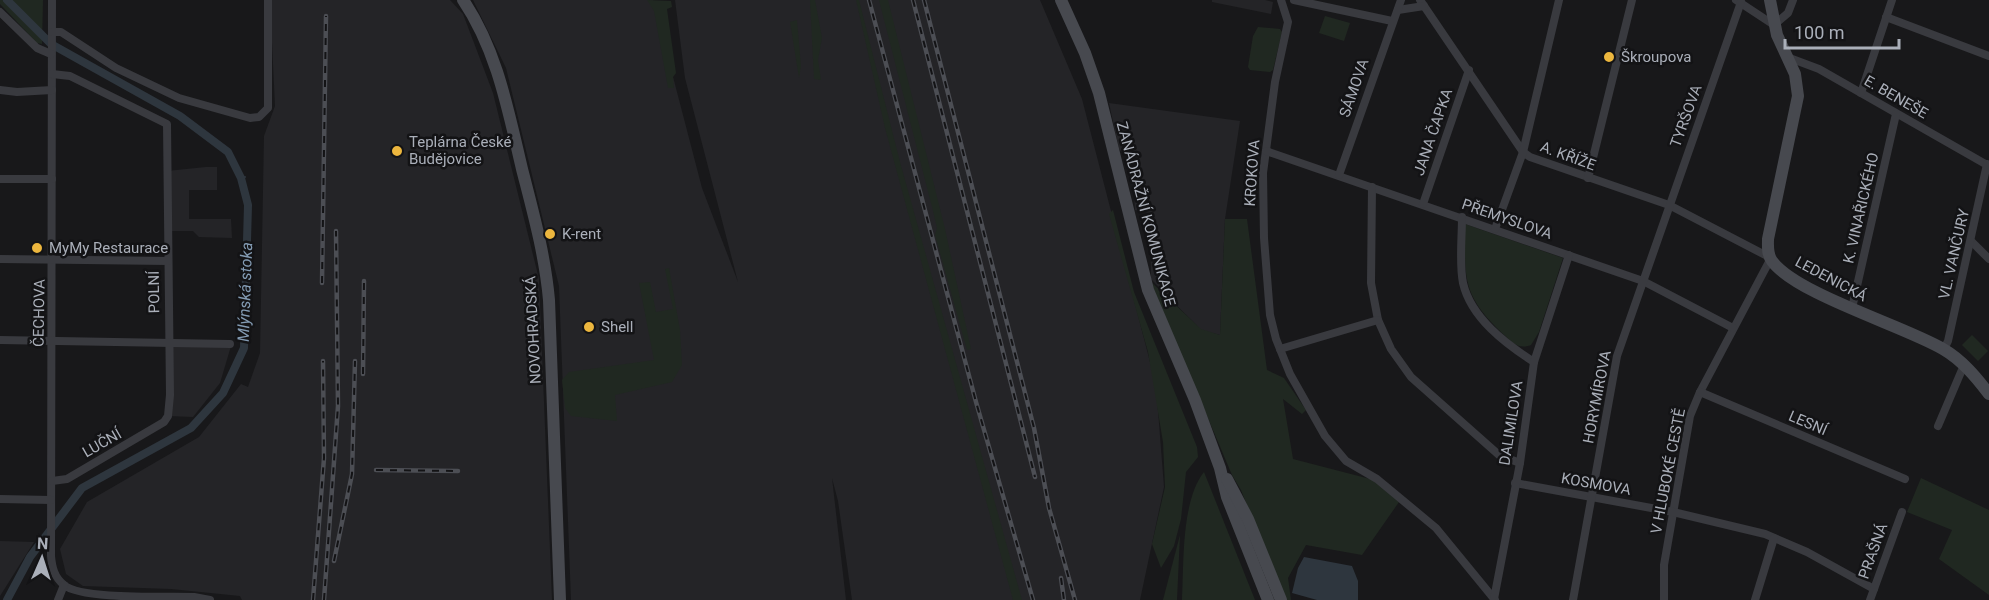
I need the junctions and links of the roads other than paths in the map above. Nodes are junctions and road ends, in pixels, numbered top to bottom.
1 (51, 0) edge
2 (268, 0) edge
3 (463, 0) edge
4 (1061, 0) edge
5 (1281, 0) edge
6 (1294, 0) edge
7 (1401, 0) edge
8 (1559, 0) edge
9 (1632, 0) edge
10 (1770, 0) edge
11 (1793, 0) edge
12 (1892, 0) edge
13 (1741, 1) edge
14 (1422, 3) edge
15 (1398, 10) junction
16 (0, 12) edge
17 (1887, 17) junction
18 (1392, 21) junction
19 (1774, 25) junction
20 (52, 32) junction
21 (51, 52) junction
22 (1989, 56) edge
23 (1787, 57) junction
24 (1469, 70) junction
25 (52, 74) junction
26 (0, 90) edge
27 (52, 90) junction
28 (1860, 93) junction
29 (1896, 114) junction
30 (1266, 151) junction
31 (1523, 152) junction
32 (1988, 165) edge
33 (1338, 175) junction
34 (1588, 178) junction
35 (0, 179) edge
36 (52, 179) junction
37 (1372, 187) junction
38 (1423, 204) junction
39 (1669, 205) junction
40 (1462, 217) junction
41 (1495, 230) junction
42 (1971, 241) junction
43 (1569, 255) junction
44 (1771, 258) junction
45 (0, 259) edge
46 (1989, 259) edge
47 (53, 261) junction
48 (168, 261) junction
49 (1643, 281) junction
50 (1852, 308) junction
51 (1378, 320) junction
52 (1734, 328) junction
53 (0, 340) edge
54 (52, 342) junction
55 (169, 343) junction
56 (230, 344) dead end
57 (1280, 349) junction
58 (1944, 349) junction
59 (1534, 362) junction
60 (1964, 365) junction
61 (1700, 392) junction
62 (1989, 394) edge
63 (164, 422) joint
64 (1938, 426) dead end
65 (1520, 462) junction
66 (1220, 468) junction
67 (1905, 479) dead end
68 (52, 481) junction
69 (1515, 483) junction
70 (1592, 497) junction
71 (0, 499) edge
72 (51, 500) junction
73 (1673, 512) junction
74 (1902, 512) dead end
75 (1774, 538) junction
76 (64, 585) junction
77 (1874, 589) junction
78 (58, 600) edge
79 (210, 600) edge
80 (560, 600) edge
81 (1268, 600) edge
82 (1281, 600) edge
83 (1495, 600) edge
84 (1573, 600) edge
85 (1664, 600) edge
86 (1755, 600) edge
87 (1870, 600) edge

1 - 20 street, ČECHOVA
2 - 20 street
3 - 80 main road, NOVOHRADSKÁ
4 - 66 main road, ZANÁDRAŽNÍ KOMUNIKACE
5 - 30 street, KROKOVA
6 - 18 street
7 - 15 street, SÁMOVA
8 - 31 street
9 - 34 street
10 - 19 main road
11 - 19 street
12 - 17 street
13 - 19 street
13 - 39 street, TYRŠOVA
14 - 15 street
14 - 24 street, A. KŘÍŽE
15 - 18 street, SÁMOVA
16 - 21 street
17 - 22 street
17 - 28 street
18 - 33 street, SÁMOVA
19 - 23 main road
20 - 21 street, ČECHOVA
21 - 25 street, ČECHOVA
23 - 28 street, E. BENEŠE
23 - 44 main road
24 - 31 street, A. KŘÍŽE
24 - 38 street, JANA ČAPKA
25 - 27 street, ČECHOVA
25 - 48 street, POLNÍ
26 - 27 street
27 - 36 street, ČECHOVA
28 - 29 street, E. BENEŠE
29 - 32 street, E. BENEŠE
29 - 50 street, K. VINAŘICKÉHO
30 - 33 street, PŘEMYSLOVA
30 - 57 street, KROKOVA
31 - 34 street, A. KŘÍŽE
31 - 41 street
32 - 42 street, VL. VANČURY
33 - 37 street, PŘEMYSLOVA
34 - 39 street, A. KŘÍŽE
35 - 36 street
36 - 47 street, ČECHOVA
37 - 38 street, PŘEMYSLOVA
37 - 51 street
38 - 40 street, PŘEMYSLOVA
39 - 44 street, A. KŘÍŽE
39 - 49 street, HORYMÍROVA
40 - 41 street, PŘEMYSLOVA
40 - 59 street
41 - 43 street, PŘEMYSLOVA
42 - 46 street
42 - 58 street, VL. VANČURY
43 - 49 street, PŘEMYSLOVA
43 - 59 street, DALIMILOVA
44 - 50 main road, LEDENICKÁ
44 - 52 street, V HLUBOKÉ CESTĚ
45 - 47 street
47 - 48 street
47 - 54 street, ČECHOVA
48 - 55 street, POLNÍ
49 - 52 street, PŘEMYSLOVA
49 - 70 street, HORYMÍROVA
50 - 58 main road, LEDENICKÁ
51 - 57 street
51 - 65 street
52 - 61 street, V HLUBOKÉ CESTĚ
53 - 54 street
54 - 55 street
54 - 68 street, ČECHOVA
55 - 56 street
55 - 63 street, POLNÍ
57 - 83 street, KROKOVA
58 - 60 main road, LEDENICKÁ
59 - 65 street, DALIMILOVA
60 - 62 main road, LEDENICKÁ
60 - 64 street
61 - 67 street, LESNÍ
61 - 73 street, V HLUBOKÉ CESTĚ
63 - 68 street, LUČNÍ
65 - 69 street, DALIMILOVA
66 - 81 main road, ZANÁDRAŽNÍ KOMUNIKACE
66 - 82 main road, ZANÁDRAŽNÍ KOMUNIKACE
68 - 72 street, ČECHOVA
69 - 70 street, KOSMOVA
69 - 83 street, DALIMILOVA
70 - 73 street, KOSMOVA
70 - 84 street, HORYMÍROVA
71 - 72 street
72 - 76 street, ČECHOVA
73 - 75 street, KOSMOVA
73 - 85 street, V HLUBOKÉ CESTĚ
74 - 77 street, PRAŠNÁ
75 - 77 street, KOSMOVA
75 - 86 street
76 - 78 street
76 - 79 street
77 - 87 street, PRAŠNÁ

